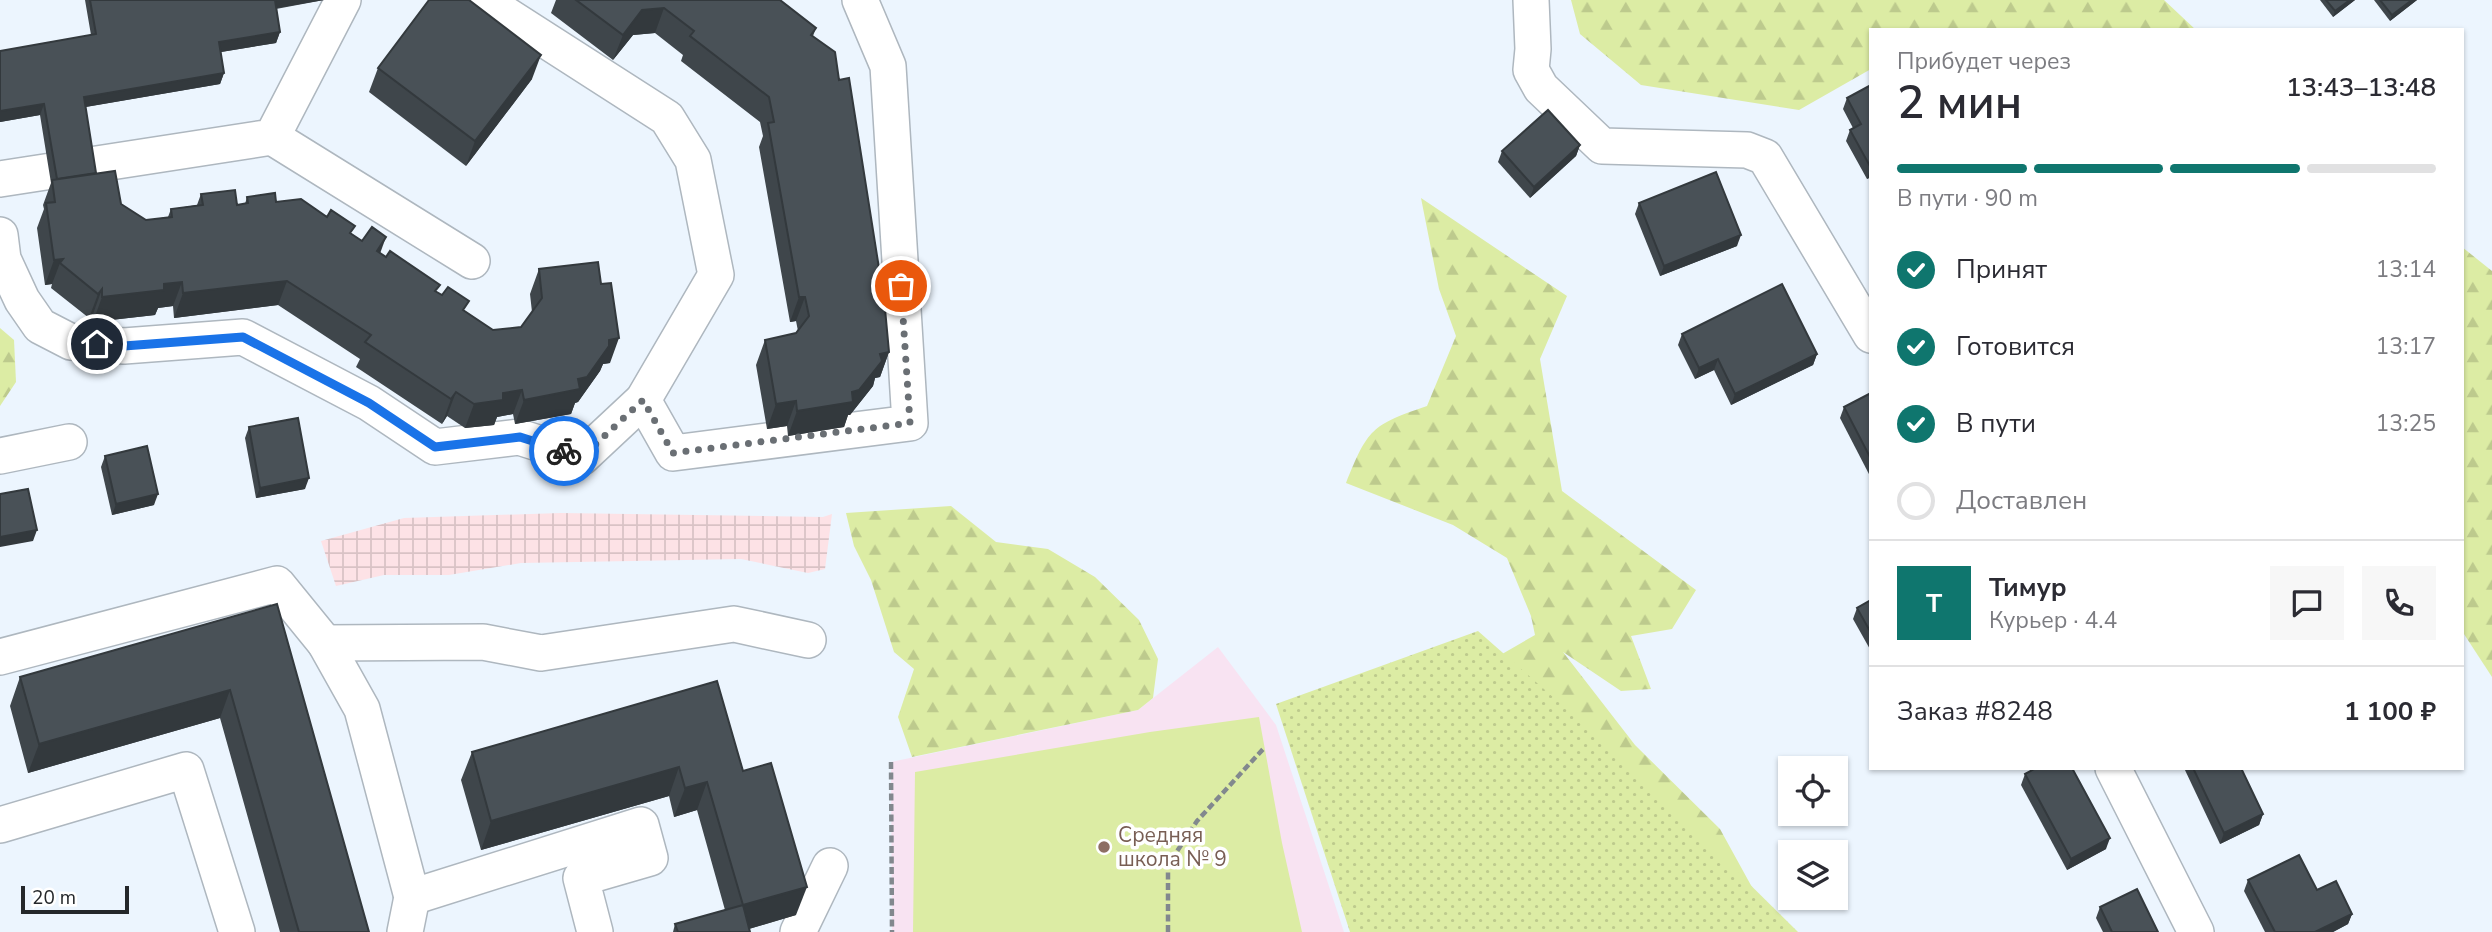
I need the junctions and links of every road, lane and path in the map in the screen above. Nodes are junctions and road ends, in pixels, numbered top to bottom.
1 (343, 0) edge
2 (483, 0) edge
3 (860, 0) edge
4 (1531, 0) edge
5 (272, 137) junction
6 (0, 179) edge
7 (0, 235) edge
8 (472, 261) dead end
9 (1869, 332) edge
10 (643, 400) junction
11 (69, 442) dead end
12 (0, 456) edge
13 (808, 640) dead end
14 (325, 643) junction
15 (0, 657) edge
16 (1265, 747) dead end
17 (891, 762) dead end
18 (2114, 770) edge
19 (0, 825) edge
20 (830, 866) dead end
21 (412, 897) junction
22 (237, 932) edge
23 (405, 932) edge
24 (595, 932) edge
25 (798, 932) edge
26 (892, 932) edge
27 (1168, 932) edge
28 (2196, 932) edge

1 - 5 street
2 - 10 street
3 - 10 street
4 - 9 street
5 - 6 street
5 - 8 street
7 - 10 street
11 - 12 street
13 - 14 street
14 - 15 street
14 - 21 street
16 - 27 path
17 - 26 path
18 - 28 street
19 - 22 street
20 - 25 street
21 - 23 street
21 - 24 street

